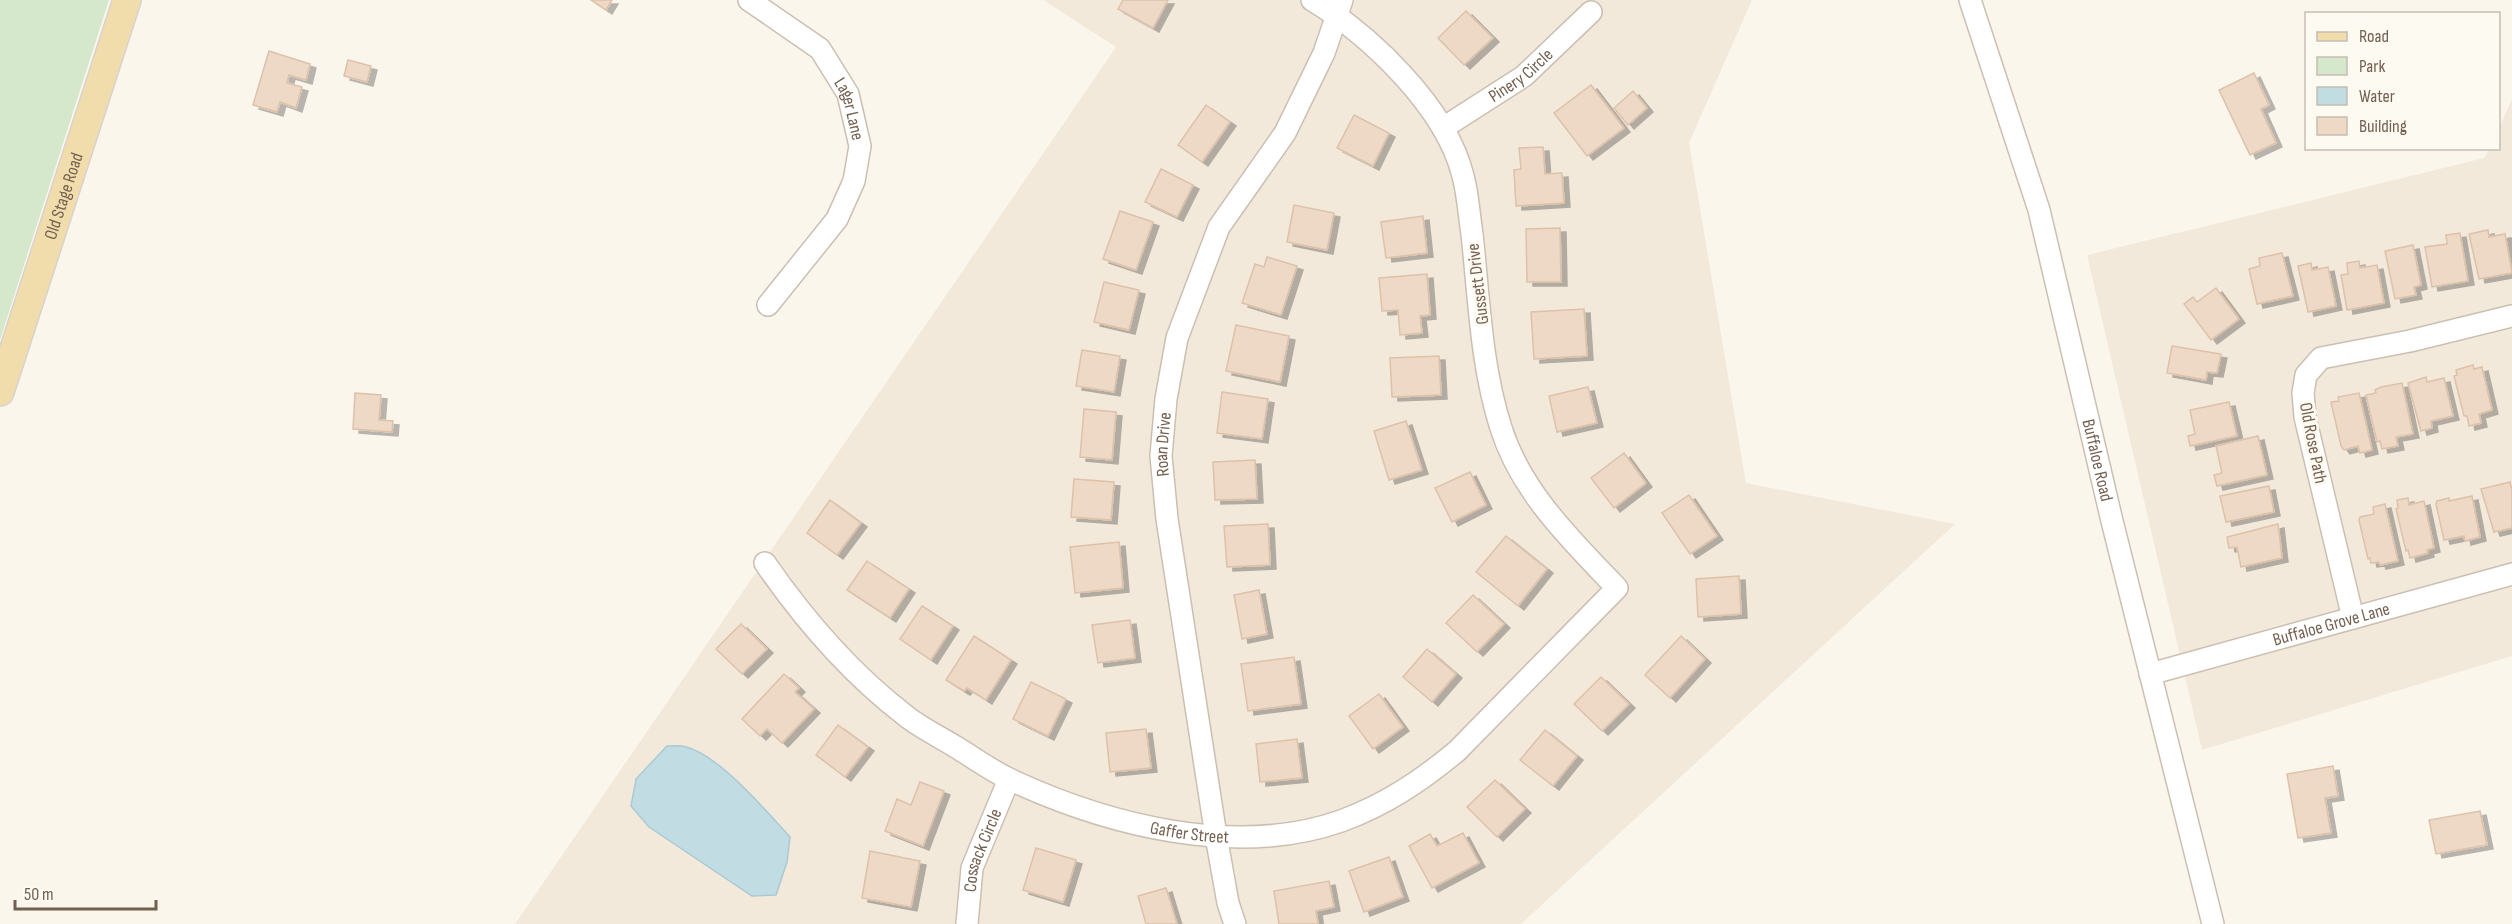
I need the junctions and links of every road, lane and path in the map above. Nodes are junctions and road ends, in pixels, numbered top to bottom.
1 (127, 0) edge
2 (749, 0) edge
3 (1312, 0) edge
4 (1970, 0) edge
5 (1339, 8) edge
6 (1591, 12) dead end
7 (1443, 128) junction
8 (768, 305) dead end
9 (2512, 316) edge
10 (0, 392) edge
11 (765, 563) dead end
12 (2512, 574) edge
13 (1617, 588) joint
14 (2353, 618) junction
15 (2150, 674) junction
16 (1010, 779) junction
17 (1216, 836) junction
18 (967, 924) edge
19 (1235, 924) edge
20 (2213, 924) edge

1 - 10 main road, Old Stage Road
2 - 8 street, Lager Lane
3 - 5 street, Gussett Drive
4 - 15 street, Buffaloe Road
5 - 7 street, Gussett Drive
5 - 17 street, Roan Drive
6 - 7 street, Pinery Circle
7 - 13 street, Gussett Drive
9 - 14 street, Old Rose Path
11 - 16 street, Gaffer Street
12 - 14 street, Buffaloe Grove Lane
13 - 17 street, Gaffer Street
14 - 15 street, Buffaloe Grove Lane
15 - 20 street, Buffaloe Road
16 - 17 street, Gaffer Street
16 - 18 street, Cossack Circle
17 - 19 street, Roan Drive

